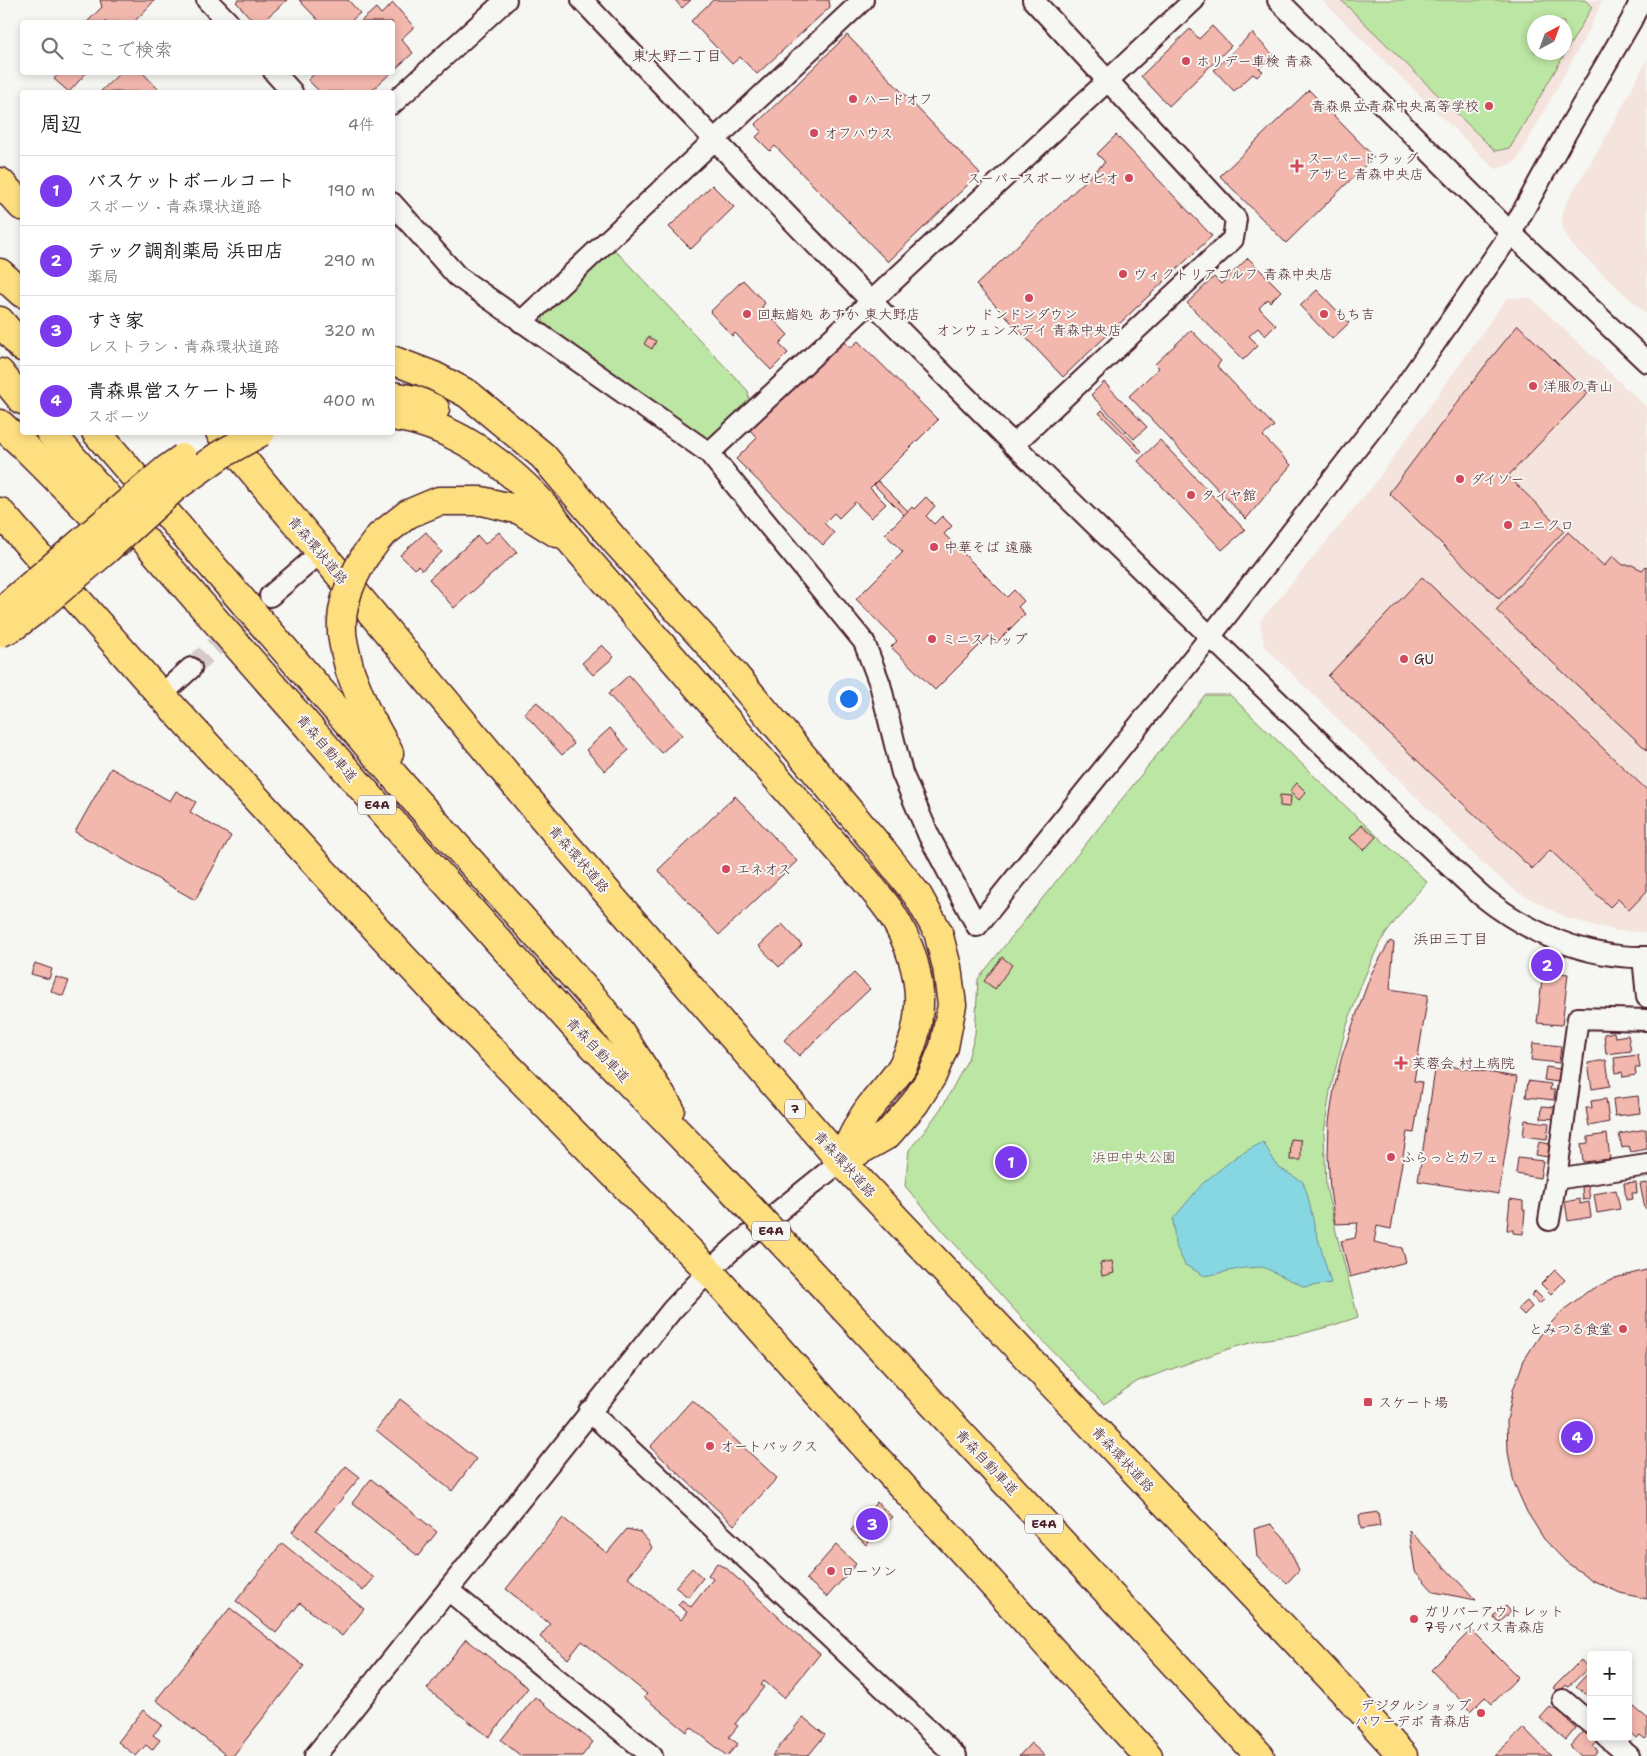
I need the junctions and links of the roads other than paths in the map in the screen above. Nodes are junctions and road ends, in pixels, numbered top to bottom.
1 (207, 0) edge
2 (506, 0) edge
3 (582, 0) edge
4 (863, 0) edge
5 (1033, 0) edge
6 (1194, 0) edge
7 (1278, 0) edge
8 (1641, 0) edge
9 (226, 20) edge
10 (277, 75) edge
11 (1108, 80) junction
12 (290, 90) edge
13 (395, 101) edge
14 (713, 140) junction
15 (0, 182) edge
16 (20, 204) edge
17 (395, 206) edge
18 (1511, 233) junction
19 (0, 273) edge
20 (20, 292) edge
21 (871, 302) junction
22 (0, 321) edge
23 (521, 322) junction
24 (20, 345) edge
25 (395, 361) edge
26 (1647, 362) edge
27 (0, 373) edge
28 (20, 398) edge
29 (402, 407) edge
30 (0, 424) edge
31 (53, 435) edge
32 (99, 435) edge
33 (216, 435) edge
34 (222, 435) edge
35 (256, 435) edge
36 (1013, 445) junction
37 (709, 453) junction
38 (0, 512) edge
39 (571, 541) junction
40 (616, 542) junction
41 (320, 553) junction
42 (270, 596) tunnel mouth
43 (0, 612) edge
44 (0, 633) edge
45 (1210, 637) junction
46 (191, 668) tunnel mouth
47 (161, 695) junction
48 (415, 800) junction
49 (384, 813) junction
50 (1645, 957) edge
51 (1647, 997) edge
52 (1647, 1020) edge
53 (840, 1161) junction
54 (1647, 1165) edge
55 (713, 1169) junction
56 (1556, 1179) junction
57 (1549, 1220) dead end
58 (709, 1271) junction
59 (589, 1411) junction
60 (448, 1590) junction
61 (1563, 1700) dead end
62 (1587, 1721) edge
63 (1611, 1741) edge
64 (644, 1754) edge
65 (1623, 1754) edge
66 (314, 1756) edge
67 (956, 1756) edge
68 (1148, 1756) edge
69 (1260, 1756) edge
70 (1403, 1756) edge

1 - 9 street
2 - 13 street
3 - 14 street
4 - 14 street
5 - 11 street
6 - 11 street
7 - 18 street
8 - 18 street
10 - 12 street
11 - 21 street
11 - 36 street
14 - 21 street
14 - 23 street
15 - 16 highway
17 - 23 street
18 - 26 street
18 - 45 street
19 - 20 highway
21 - 36 street
21 - 37 street
22 - 24 highway
23 - 37 street
25 - 40 highway
27 - 28 highway
29 - 39 highway
29 - 40 highway
30 - 49 highway
31 - 49 highway, 青森自動車道 / E4A
32 - 48 highway, 青森自動車道 / E4A
33 - 43 highway, bridge
34 - 41 highway, 青森環状道路 / 7
35 - 44 highway, bridge
36 - 45 street
37 - 45 street
38 - 47 highway
39 - 48 highway, bridge
39 - 53 highway
40 - 53 highway
41 - 42 street
41 - 53 highway, 青森環状道路 / 7
45 - 50 street
46 - 47 street
47 - 58 highway
48 - 55 highway, 青森自動車道 / E4A
49 - 55 highway, 青森自動車道 / E4A
50 - 51 street
52 - 56 street
53 - 58 street
53 - 70 highway, 青森環状道路 / 7
54 - 56 street
55 - 69 highway, 青森自動車道 / E4A, bridge
56 - 57 street
58 - 59 street
58 - 68 highway
59 - 60 street
59 - 67 street
60 - 64 street
60 - 66 street
61 - 62 street
63 - 65 street

